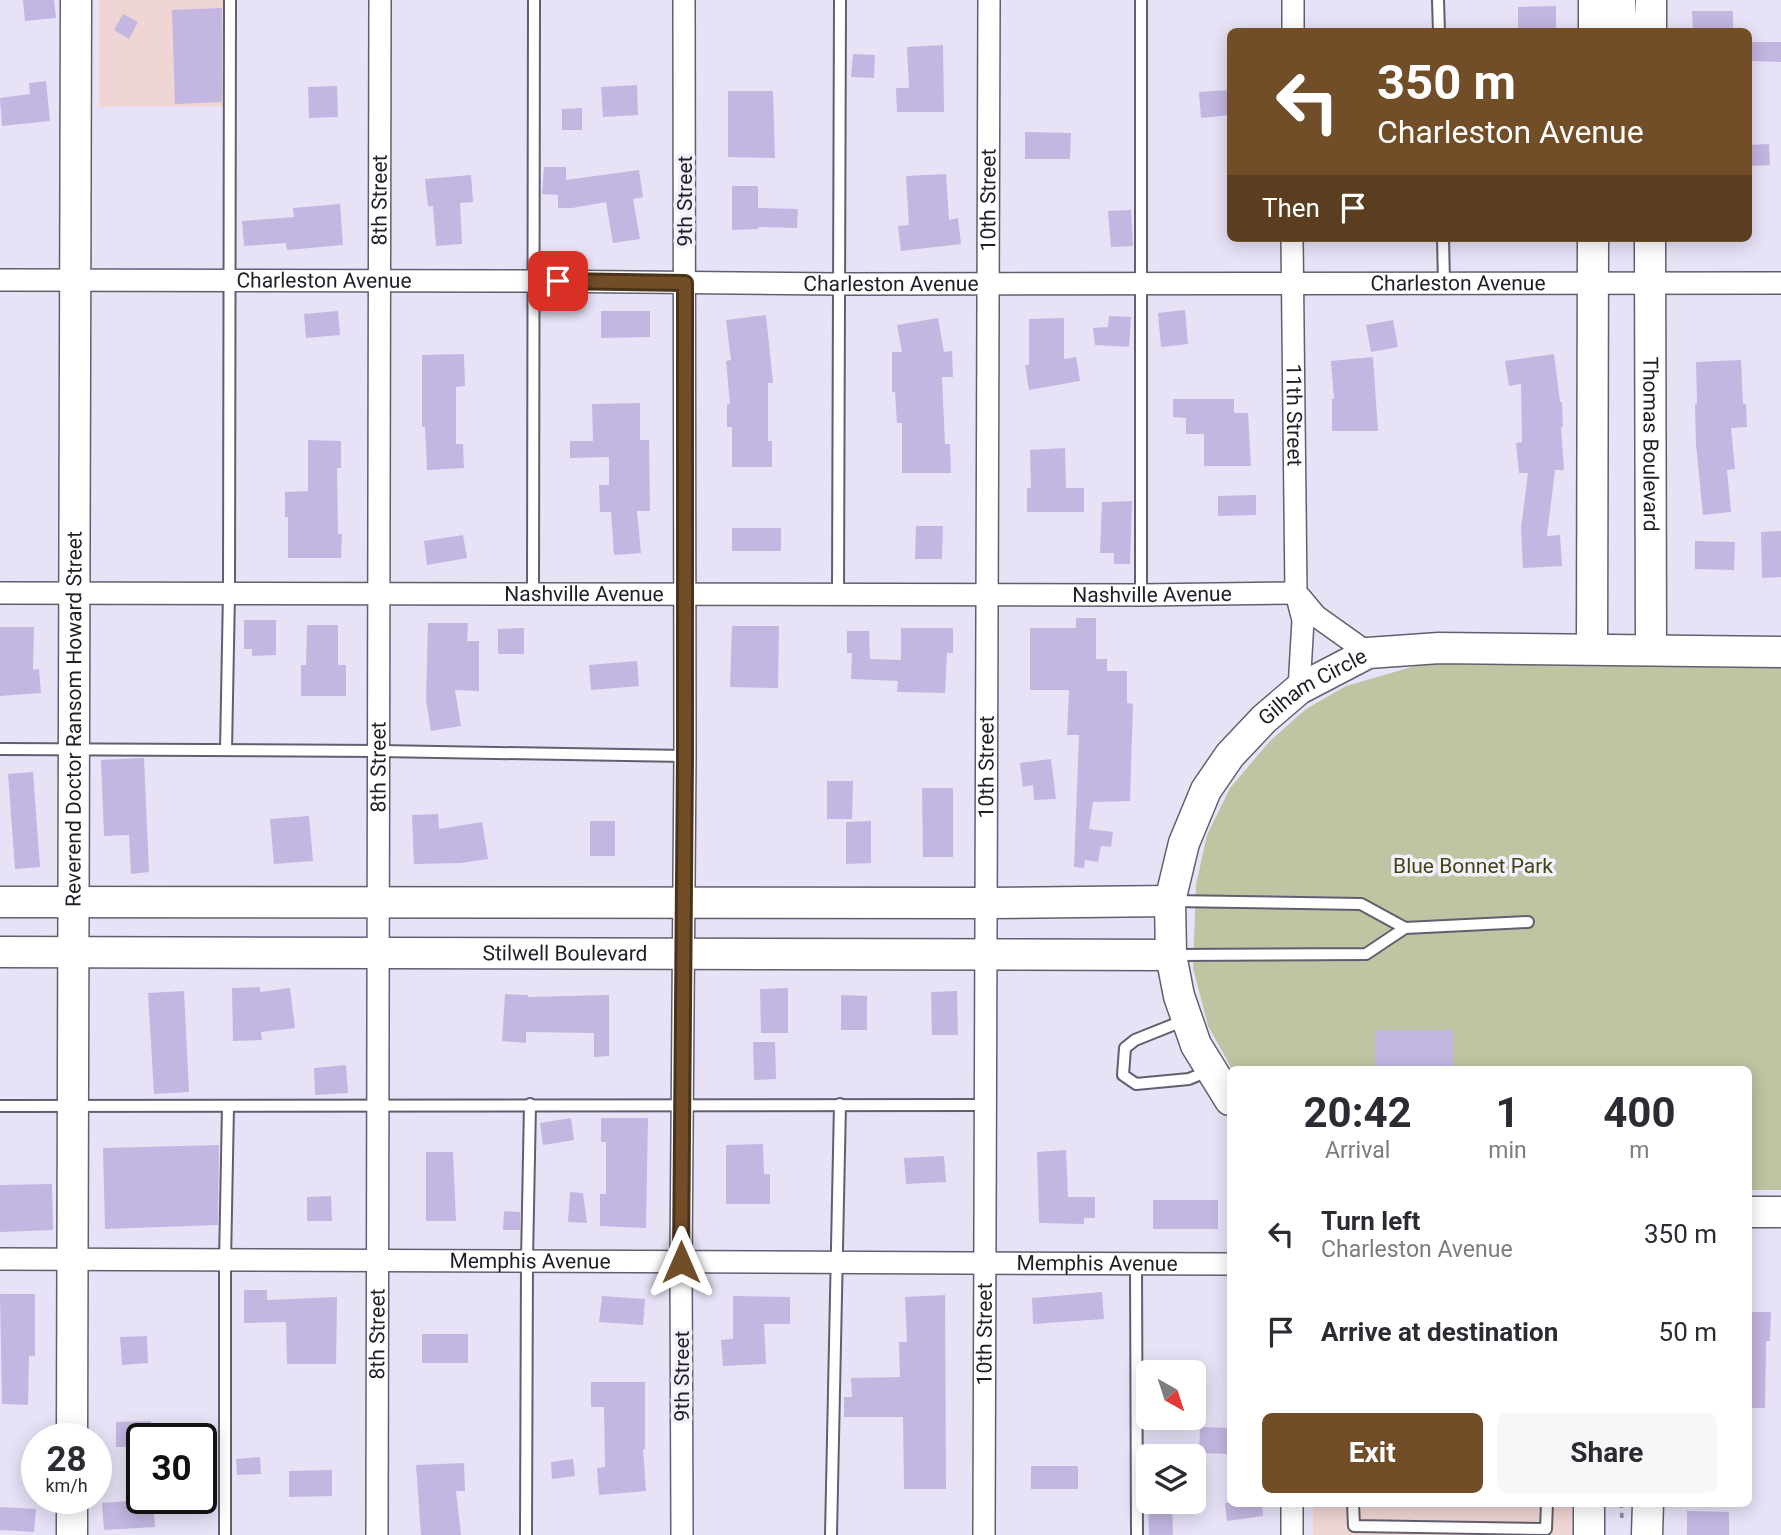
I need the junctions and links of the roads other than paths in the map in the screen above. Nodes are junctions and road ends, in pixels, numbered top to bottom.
1 (76, 0) edge
2 (230, 0) edge
3 (380, 0) edge
4 (534, 0) edge
5 (684, 0) edge
6 (840, 0) edge
7 (989, 0) edge
8 (1141, 0) edge
9 (1293, 0) edge
10 (1438, 0) edge
11 (1594, 0) edge
12 (1620, 0) edge
13 (1651, 0) edge
14 (1293, 28) edge
15 (1439, 28) edge
16 (1594, 28) edge
17 (1622, 28) edge
18 (1651, 28) edge
19 (1292, 242) edge
20 (1443, 242) edge
21 (1593, 242) edge
22 (1650, 242) edge
23 (75, 280) junction
24 (230, 280) junction
25 (380, 280) junction
26 (0, 281) edge
27 (533, 281) junction
28 (1291, 282) junction
29 (685, 283) junction
30 (1141, 283) junction
31 (1444, 283) junction
32 (1781, 283) edge
33 (838, 284) junction
34 (988, 284) junction
35 (1593, 284) junction
36 (1650, 284) junction
37 (0, 593) edge
38 (75, 593) junction
39 (229, 593) junction
40 (379, 593) junction
41 (533, 593) junction
42 (1296, 593) junction
43 (684, 594) junction
44 (838, 594) junction
45 (988, 595) junction
46 (1141, 595) junction
47 (1592, 648) junction
48 (1651, 650) junction
49 (1781, 652) edge
50 (1368, 653) junction
51 (1299, 689) junction
52 (75, 749) junction
53 (0, 750) edge
54 (226, 750) junction
55 (379, 751) junction
56 (685, 756) junction
57 (1170, 901) junction
58 (0, 902) edge
59 (75, 902) junction
60 (379, 902) junction
61 (685, 903) junction
62 (986, 903) junction
63 (1528, 922) dead end
64 (1405, 928) junction
65 (0, 952) edge
66 (75, 952) junction
67 (379, 953) junction
68 (684, 953) junction
69 (986, 954) junction
70 (1171, 955) junction
71 (1187, 1019) junction
72 (1211, 1070) junction
73 (1227, 1095) edge
74 (379, 1104) junction
75 (530, 1104) junction
76 (682, 1104) junction
77 (840, 1104) junction
78 (986, 1105) junction
79 (0, 1106) edge
80 (74, 1106) junction
81 (228, 1106) junction
82 (1752, 1212) edge
83 (1781, 1212) edge
84 (0, 1259) edge
85 (73, 1259) junction
86 (527, 1260) junction
87 (225, 1262) junction
88 (378, 1262) junction
89 (681, 1262) junction
90 (837, 1262) junction
91 (985, 1264) junction
92 (1136, 1264) junction
93 (1227, 1264) edge
94 (72, 1423) edge
95 (1292, 1507) edge
96 (1353, 1507) edge
97 (1546, 1507) edge
98 (1589, 1507) edge
99 (1647, 1507) edge
100 (72, 1514) edge
101 (1354, 1530) edge
102 (1495, 1532) edge
103 (1546, 1532) edge
104 (72, 1535) edge
105 (225, 1535) edge
106 (377, 1535) edge
107 (526, 1535) edge
108 (682, 1535) edge
109 (831, 1535) edge
110 (984, 1535) edge
111 (1138, 1535) edge
112 (1292, 1535) edge
113 (1589, 1535) edge
114 (1647, 1535) edge

1 - 23 main road, Reverend Doctor Ransom Howard Street
2 - 24 lane
3 - 25 street, 8th Street
4 - 27 lane
5 - 29 street, 9th Street
6 - 33 lane
7 - 34 street, 10th Street
8 - 30 lane
9 - 14 street
10 - 15 lane
11 - 16 main road
12 - 17 main road
13 - 18 main road
19 - 28 street, 11th Street
20 - 31 lane
21 - 35 main road
22 - 36 main road, Thomas Boulevard
23 - 24 street, Charleston Avenue
23 - 26 street, Charleston Avenue
23 - 38 main road, Reverend Doctor Ransom Howard Street
24 - 25 street, Charleston Avenue
24 - 39 lane
25 - 27 street, Charleston Avenue
25 - 40 street, 8th Street
27 - 29 street, Charleston Avenue
27 - 41 lane
28 - 30 street, Charleston Avenue
28 - 31 street, Charleston Avenue
28 - 42 street, 11th Street
29 - 33 street, Charleston Avenue
29 - 43 street, 9th Street
30 - 34 street, Charleston Avenue
30 - 46 lane
31 - 35 street, Charleston Avenue
32 - 36 street, Charleston Avenue
33 - 34 street, Charleston Avenue
33 - 44 lane
34 - 45 street, 10th Street
35 - 36 street, Charleston Avenue
35 - 47 main road
36 - 48 main road, Thomas Boulevard
37 - 38 street, Nashville Avenue
38 - 39 street, Nashville Avenue
38 - 52 main road, Reverend Doctor Ransom Howard Street
39 - 40 street, Nashville Avenue
39 - 54 lane
40 - 41 street, Nashville Avenue
40 - 55 street, 8th Street
41 - 43 street, Nashville Avenue
42 - 46 street, Nashville Avenue
42 - 50 street
42 - 51 street, 11th Street
43 - 44 street, Nashville Avenue
43 - 56 street, 9th Street
44 - 45 street, Nashville Avenue
45 - 46 street, Nashville Avenue
45 - 62 street, 10th Street
47 - 48 main road, Gilham Circle
47 - 50 main road, Gilham Circle
48 - 49 main road, Gilham Circle
50 - 51 main road, Gilham Circle
51 - 57 main road, Gilham Circle
52 - 53 lane
52 - 54 lane
52 - 59 main road, Reverend Doctor Ransom Howard Street
54 - 55 lane
55 - 56 lane
55 - 60 street, 8th Street
56 - 61 street, 9th Street
57 - 62 main road
57 - 64 lane
57 - 70 main road, Gilham Circle
58 - 59 main road
59 - 60 main road
59 - 66 main road, Reverend Doctor Ransom Howard Street
60 - 61 main road
60 - 67 street, 8th Street
61 - 62 main road
61 - 68 street, 9th Street
62 - 69 street, 10th Street
63 - 64 lane
64 - 70 lane
65 - 66 main road, Stilwell Boulevard
66 - 67 main road, Stilwell Boulevard
66 - 80 main road, Reverend Doctor Ransom Howard Street
67 - 68 main road, Stilwell Boulevard
67 - 74 street, 8th Street
68 - 69 main road, Stilwell Boulevard
68 - 76 street, 9th Street
69 - 70 main road, Stilwell Boulevard
69 - 78 street, 10th Street
70 - 71 main road, Gilham Circle
71 - 72 main road, Gilham Circle
71 - 72 lane
72 - 73 main road, Gilham Circle
74 - 75 lane
74 - 81 lane
74 - 88 street, 8th Street
75 - 76 lane
75 - 86 lane
76 - 77 lane
76 - 89 street, 9th Street
77 - 78 lane
77 - 90 lane
78 - 91 street, 10th Street
79 - 80 lane
80 - 81 lane
80 - 85 main road, Reverend Doctor Ransom Howard Street
81 - 87 lane
82 - 83 main road
84 - 85 street, Memphis Avenue
85 - 87 street, Memphis Avenue
85 - 94 main road, Reverend Doctor Ransom Howard Street
86 - 88 street, Memphis Avenue
86 - 89 street, Memphis Avenue
86 - 107 lane
87 - 88 street, Memphis Avenue
87 - 105 lane
88 - 106 street, 8th Street
89 - 90 street, Memphis Avenue
89 - 108 street, 9th Street
90 - 91 street, Memphis Avenue
90 - 109 lane
91 - 92 street, Memphis Avenue
91 - 110 street, 10th Street
92 - 93 street, Memphis Avenue
92 - 111 lane
95 - 112 street
96 - 101 lane
97 - 103 lane
98 - 113 main road
99 - 114 main road
100 - 104 main road
101 - 102 lane
102 - 103 lane

